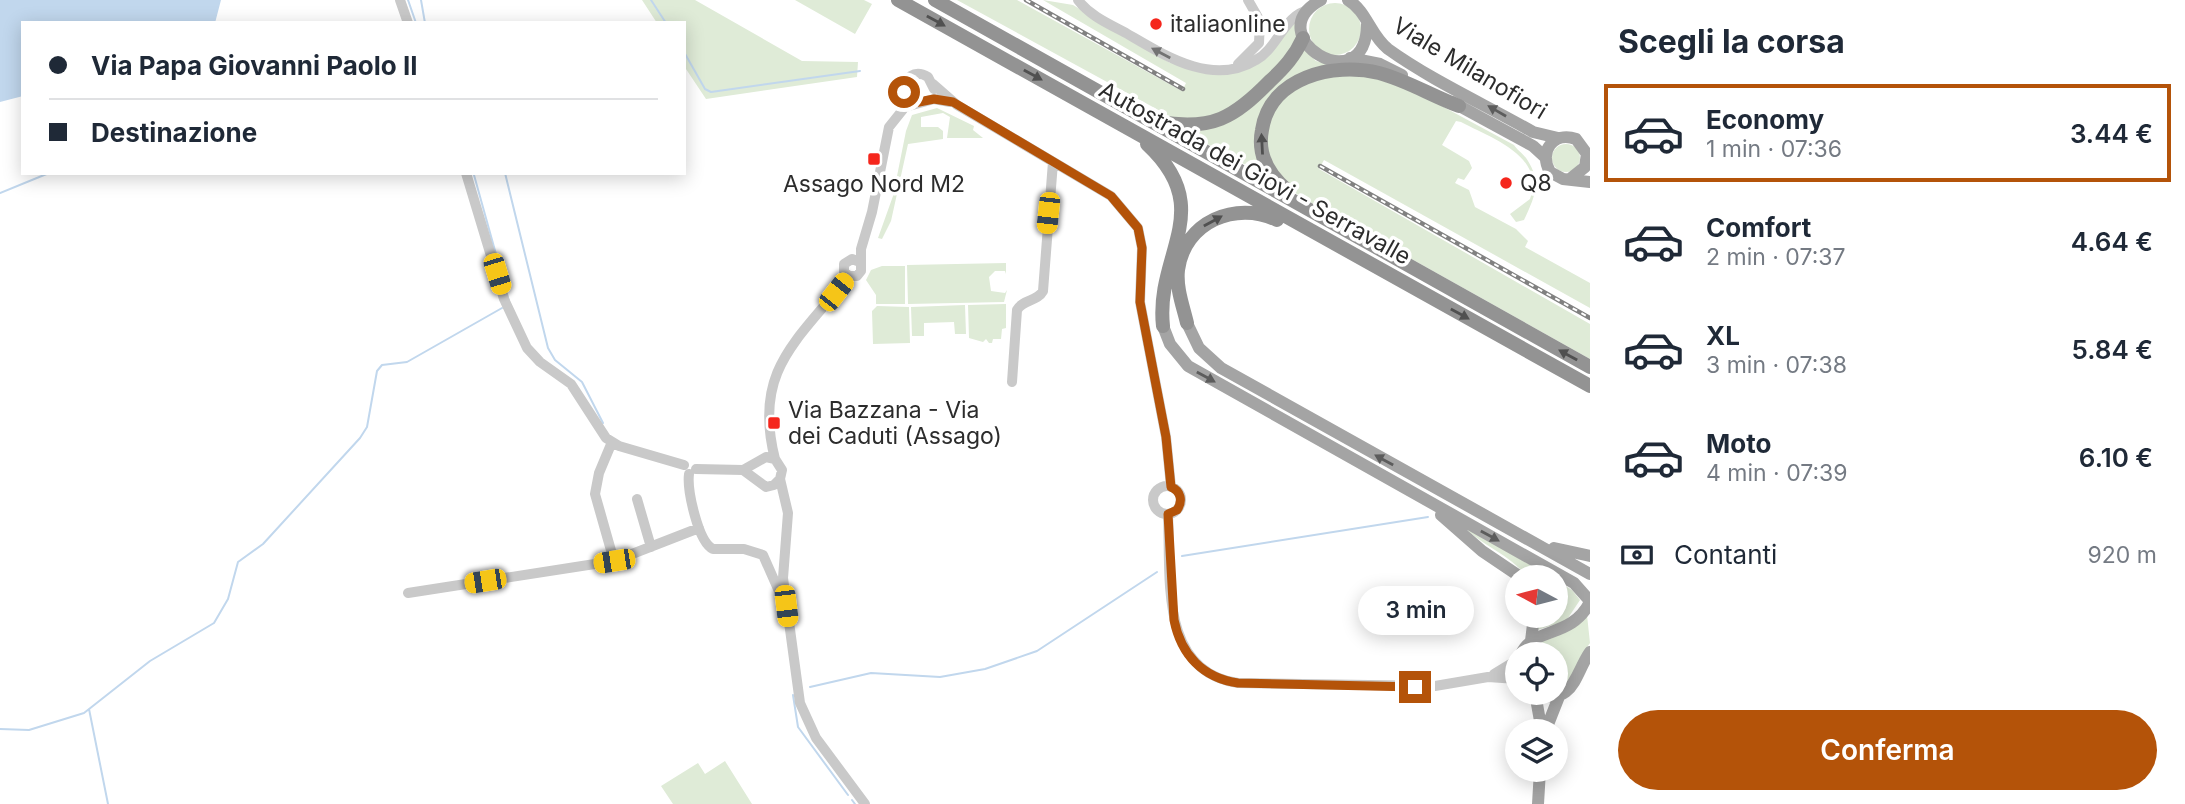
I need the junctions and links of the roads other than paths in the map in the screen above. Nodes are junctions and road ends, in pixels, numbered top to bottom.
1 (400, 0) edge
2 (898, 0) edge
3 (935, 0) edge
4 (1078, 0) edge
5 (1248, 0) edge
6 (1321, 0) edge
7 (1355, 3) edge
8 (1309, 10) junction
9 (407, 21) edge
10 (1367, 24) junction
11 (1303, 38) junction
12 (1350, 58) junction
13 (1226, 69) junction
14 (933, 85) junction
15 (928, 100) junction
16 (953, 102) junction
17 (914, 103) junction
18 (1459, 106) junction
19 (1149, 120) junction
20 (1133, 131) junction
21 (1558, 138) junction
22 (1589, 156) edge
23 (1545, 157) junction
24 (1053, 162) junction
25 (467, 175) edge
26 (1570, 179) junction
27 (1590, 182) edge
28 (1316, 214) junction
29 (1422, 292) junction
30 (1187, 323) joint
31 (1163, 326) joint
32 (1590, 367) edge
33 (1012, 382) dead end
34 (1590, 387) edge
35 (770, 437) junction
36 (612, 442) junction
37 (775, 459) junction
38 (758, 460) junction
39 (690, 469) junction
40 (743, 470) junction
41 (753, 478) junction
42 (780, 479) junction
43 (770, 487) junction
44 (1171, 487) junction
45 (1420, 496) junction
46 (784, 498) junction
47 (637, 499) dead end
48 (1168, 514) junction
49 (699, 528) junction
50 (1512, 531) junction
51 (651, 547) junction
52 (1590, 556) edge
53 (614, 561) junction
54 (1505, 567) edge
55 (1590, 574) edge
56 (408, 593) dead end
57 (1590, 602) edge
58 (786, 606) junction
59 (1533, 628) edge
60 (1531, 641) joint
61 (1590, 652) edge
62 (1505, 667) edge
63 (1488, 677) junction
64 (1505, 678) edge
65 (1568, 688) edge
66 (1539, 782) edge
67 (865, 804) edge
68 (1538, 804) edge

1 - 9 street
2 -> 20 highway, Autostrada dei Giovi - Serravalle
3 - 19 highway, Autostrada dei Giovi - Serravalle
13 -> 4 street
5 - 13 street
6 - 8 main road
7 - 10 main road, Viale Milanofiori
8 - 11 main road
8 - 13 street
10 - 12 main road, Viale Milanofiori
21 -> 10 main road, Viale Milanofiori
11 - 12 main road, Viale Milanofiori
11 - 19 highway
12 - 18 main road, Viale Milanofiori
14 - 15 street
14 - 16 street
14 - 17 street
15 - 16 street
15 - 17 street
16 - 24 street
17 - 35 street
18 - 23 main road, Viale Milanofiori
28 -> 18 highway
19 - 28 highway, Autostrada dei Giovi - Serravalle
20 - 29 highway, Autostrada dei Giovi - Serravalle
20 - 31 highway
21 - 22 main road
21 - 23 main road
22 - 26 main road
23 - 26 main road
24 - 33 street
24 - 44 street
25 - 36 street
26 - 27 main road
32 -> 28 highway, Autostrada dei Giovi - Serravalle
30 -> 29 highway
29 -> 34 highway, Autostrada dei Giovi - Serravalle
50 -> 30 main road
31 -> 45 main road
35 - 37 street
35 - 38 street
36 - 39 street
36 - 53 street
37 - 38 street
37 - 42 street
38 - 40 street
38 - 41 street
39 - 40 street
39 - 49 street
40 - 41 street
41 - 43 street
42 - 43 street
42 - 46 street
43 - 46 street
44 - 48 street
44 - 48 street
45 - 54 main road
45 -> 57 main road
46 - 58 street
47 - 51 street
48 - 63 street
49 - 51 street
49 - 58 street
50 - 52 main road
50 - 55 main road
51 - 53 street
53 - 56 street
57 - 60 main road
58 - 67 street
59 - 60 main road
61 - 65 main road
62 - 63 street
63 - 64 street
66 - 68 main road

